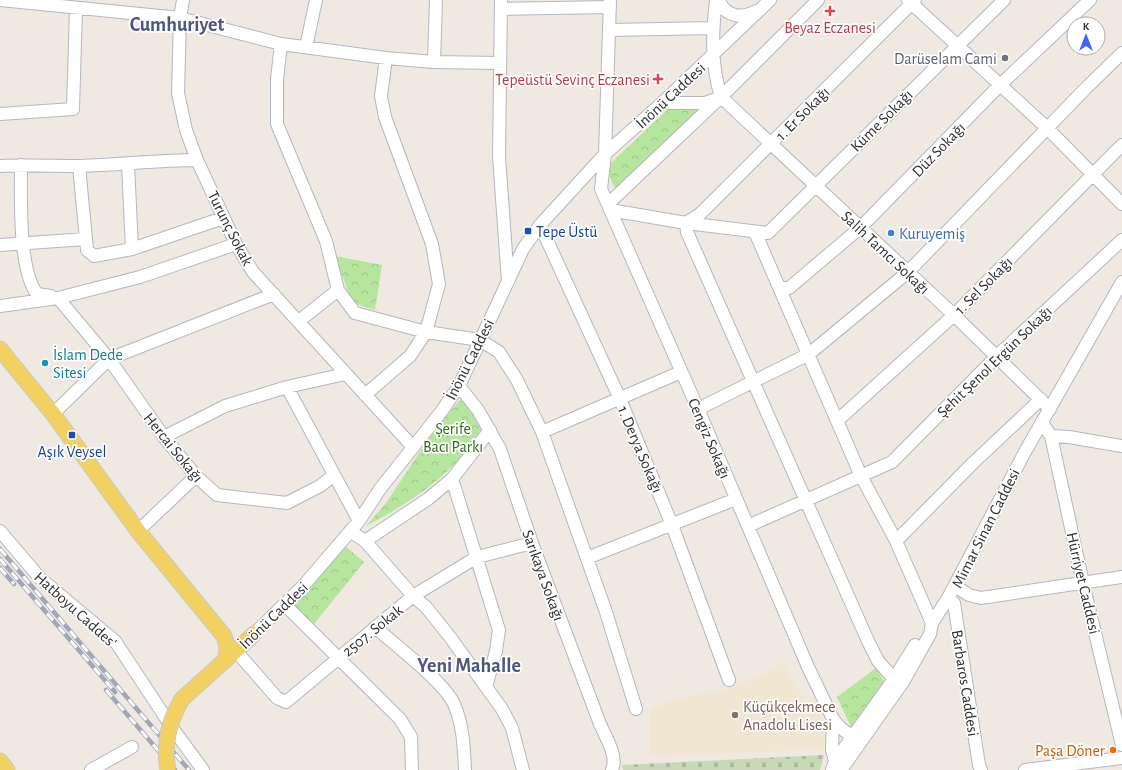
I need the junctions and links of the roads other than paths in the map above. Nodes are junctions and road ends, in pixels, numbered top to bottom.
1 (0, 0) edge
2 (183, 0) edge
3 (316, 0) edge
4 (436, 0) edge
5 (716, 0) edge
6 (719, 0) edge
7 (770, 0) edge
8 (818, 0) edge
9 (1004, 0) edge
10 (1090, 0) edge
11 (911, 1) edge
12 (610, 3) edge
13 (89, 5) edge
14 (502, 5) edge
15 (76, 8) junction
16 (761, 9) junction
17 (180, 18) junction
18 (712, 28) junction
19 (610, 30) junction
20 (281, 44) junction
21 (957, 45) junction
22 (306, 47) junction
23 (1122, 53) edge
24 (713, 55) junction
25 (386, 58) junction
26 (434, 62) junction
27 (499, 63) junction
28 (999, 86) junction
29 (721, 97) junction
30 (662, 103) junction
31 (0, 114) edge
32 (1047, 128) junction
33 (772, 143) junction
34 (1122, 145) edge
35 (605, 154) junction
36 (197, 160) junction
37 (128, 164) junction
38 (21, 165) junction
39 (0, 166) edge
40 (79, 166) junction
41 (1093, 174) junction
42 (579, 182) junction
43 (815, 185) junction
44 (601, 189) junction
45 (1122, 204) edge
46 (609, 207) junction
47 (224, 218) junction
48 (686, 223) junction
49 (540, 225) junction
50 (861, 227) junction
51 (755, 232) junction
52 (86, 239) junction
53 (1122, 240) edge
54 (22, 244) junction
55 (236, 244) junction
56 (0, 245) edge
57 (132, 249) junction
58 (908, 272) junction
59 (1122, 282) edge
60 (508, 284) junction
61 (780, 288) junction
62 (338, 290) junction
63 (274, 294) junction
64 (58, 298) junction
65 (0, 306) edge
66 (954, 315) junction
67 (299, 321) junction
68 (426, 332) junction
69 (480, 340) junction
70 (0, 348) edge
71 (809, 354) junction
72 (997, 356) junction
73 (109, 359) junction
74 (0, 370) edge
75 (681, 372) junction
76 (20, 373) junction
77 (345, 374) junction
78 (753, 381) junction
79 (459, 386) junction
80 (287, 387) junction
81 (365, 395) junction
82 (620, 399) junction
83 (1041, 399) junction
84 (698, 409) junction
85 (1050, 409) junction
86 (53, 414) junction
87 (838, 420) junction
88 (1042, 423) junction
89 (490, 430) junction
90 (542, 432) junction
91 (1051, 436) junction
92 (164, 438) junction
93 (1122, 446) edge
94 (413, 447) junction
95 (334, 475) junction
96 (196, 476) junction
97 (861, 476) junction
98 (452, 479) junction
99 (736, 499) junction
100 (806, 500) junction
101 (359, 521) junction
102 (672, 524) junction
103 (748, 526) junction
104 (0, 531) edge
105 (138, 531) junction
106 (350, 531) junction
107 (365, 541) junction
108 (896, 541) junction
109 (532, 543) junction
110 (477, 557) junction
111 (587, 558) junction
112 (1122, 577) edge
113 (1083, 583) junction
114 (955, 586) junction
115 (413, 596) junction
116 (948, 598) junction
117 (285, 605) junction
118 (932, 624) junction
119 (375, 627) junction
120 (254, 634) junction
121 (224, 636) junction
122 (231, 656) junction
123 (337, 658) junction
124 (894, 679) junction
125 (729, 680) dead end
126 (486, 687) junction
127 (636, 708) dead end
128 (833, 719) junction
129 (868, 731) junction
130 (853, 735) junction
131 (1122, 745) edge
132 (132, 747) dead end
133 (1122, 758) edge
134 (0, 761) edge
135 (836, 767) edge
136 (7, 770) edge
137 (91, 770) edge
138 (168, 770) edge
139 (203, 770) edge
140 (412, 770) edge
141 (466, 770) edge
142 (523, 770) edge
143 (612, 770) edge
144 (981, 770) edge
145 (1025, 770) edge

1 - 15 street
2 - 17 street, Turunç Sokak
3 - 22 street
4 - 26 street
5 - 18 street
6 - 16 street
7 - 16 street, İnönü Caddesi
8 - 29 street
9 - 21 street, Küme Sokağı
10 - 28 street, Düz Sokağı
11 - 21 street
11 - 33 street, 1. Er Sokağı
12 - 14 street
12 - 19 street
13 - 15 street
13 - 17 street
14 - 27 street
15 - 31 street
16 - 24 street, İnönü Caddesi
17 - 20 street
17 - 36 street, Turunç Sokak
18 - 19 street
18 - 24 street
19 - 35 street
20 - 22 street
20 - 62 street
21 - 28 street
21 - 43 street, Küme Sokağı
22 - 25 street
23 - 32 street
24 - 29 street
24 - 30 street, İnönü Caddesi
25 - 26 street
25 - 68 street
26 - 27 street
27 - 60 street
28 - 32 street
28 - 50 street, Düz Sokağı
29 - 30 street
29 - 33 street, Salih Tamcı Sokağı
29 - 46 street
30 - 35 street, İnönü Caddesi
32 - 41 street
32 - 58 street
33 - 43 street, Salih Tamcı Sokağı
33 - 48 street, 1. Er Sokağı
34 - 41 street, 1. Sel Sokağı
35 - 42 street, İnönü Caddesi
35 - 44 street
36 - 37 street
36 - 47 street, Turunç Sokak
37 - 40 street
37 - 57 street
38 - 39 street
38 - 40 street
38 - 54 street
40 - 52 street
41 - 45 street
41 - 66 street, 1. Sel Sokağı
42 - 44 street
42 - 49 street, İnönü Caddesi
43 - 50 street, Salih Tamcı Sokağı
43 - 51 street, Küme Sokağı
44 - 46 street, Cengiz Sokağı
46 - 48 street
46 - 75 street, Cengiz Sokağı
47 - 55 street, Turunç Sokak
47 - 57 street
48 - 51 street
48 - 78 street
49 - 60 street, İnönü Caddesi
49 - 82 street, 1. Derya Sokağı
50 - 58 street, Salih Tamcı Sokağı
50 - 61 street, Düz Sokağı
51 - 61 street
52 - 54 street
52 - 57 street
53 - 72 street, Şehit Şenol Ergün Sokağı
54 - 56 street
54 - 64 street
55 - 63 street, Turunç Sokak
55 - 64 street
58 - 66 street, Salih Tamcı Sokağı
58 - 71 street
59 - 85 street, Mimar Sinan Caddesi
60 - 69 street, İnönü Caddesi
61 - 71 street
62 - 67 street
62 - 68 street
63 - 67 street, Turunç Sokak
63 - 73 street
64 - 65 street
64 - 73 street, Hercai Sokağı
66 - 72 street, Salih Tamcı Sokağı
66 - 87 street, 1. Sel Sokağı
67 - 77 street, Turunç Sokak
68 - 69 street
68 - 81 street
69 - 79 street, İnönü Caddesi
69 - 90 street
70 - 76 main road
71 - 78 street
71 - 87 street
72 - 83 street, Salih Tamcı Sokağı
72 - 97 street, Şehit Şenol Ergün Sokağı
73 - 86 street
73 - 92 street, Hercai Sokağı
74 - 76 main road
75 - 82 street
75 - 84 street, Cengiz Sokağı
76 - 86 main road
77 - 80 street
77 - 81 street, Turunç Sokak
78 - 84 street
78 - 100 street
79 - 89 street, Sarıkaya Sokağı
79 - 94 street, İnönü Caddesi
80 - 92 street
80 - 95 street
81 - 94 street, Turunç Sokak
82 - 90 street
82 - 102 street, 1. Derya Sokağı
83 - 85 street, Salih Tamcı Sokağı
83 - 108 street
84 - 99 street, Cengiz Sokağı
85 - 88 street, Mimar Sinan Caddesi
86 - 105 main road
87 - 97 street
88 - 91 street, Hürriyet Caddesi
88 - 114 street, Mimar Sinan Caddesi
89 - 98 street
89 - 109 street, Sarıkaya Sokağı
90 - 111 street
91 - 93 street
91 - 113 street, Hürriyet Caddesi
92 - 96 street, Hercai Sokağı
94 - 101 street, İnönü Caddesi
95 - 96 street, Hercai Sokağı
95 - 101 street
96 - 105 street
97 - 100 street, Şehit Şenol Ergün Sokağı
97 - 108 street
98 - 107 street
98 - 110 street
99 - 102 street
99 - 103 street, Cengiz Sokağı
100 - 103 street, Şehit Şenol Ergün Sokağı
100 - 124 street
101 - 106 street, İnönü Caddesi
102 - 111 street
102 - 125 street, 1. Derya Sokağı
103 - 128 street, Cengiz Sokağı
104 - 139 street, Hatboyu Caddes'
105 - 121 main road
106 - 107 street
106 - 117 street, İnönü Caddesi
107 - 115 street
108 - 118 street
109 - 110 street, 2507. Sokak
109 - 143 street, Sarıkaya Sokağı
110 - 115 street, 2507. Sokak
110 - 126 street
111 - 127 street
112 - 113 street
113 - 114 street
113 - 131 street, Hürriyet Caddesi
114 - 116 street, Mimar Sinan Caddesi
115 - 119 street, 2507. Sokak
115 - 126 street
116 - 118 street, Mimar Sinan Caddesi
116 - 144 street, Barbaros Caddesi
117 - 120 street, İnönü Caddesi
117 - 123 street
118 - 124 street
118 - 129 street, Mimar Sinan Caddesi
119 - 123 street, 2507. Sokak
119 - 141 street
120 - 121 main road
120 - 122 main road, İnönü Caddesi
121 - 122 main road
122 - 123 street, 2507. Sokak
122 - 138 main road, İnönü Caddesi, bridge
123 - 140 street
124 - 130 street
126 - 142 street
128 - 130 street, Cengiz Sokağı
128 - 135 street, Cengiz Sokağı
129 - 130 street
129 - 135 street, Mimar Sinan Caddesi
130 - 135 street
132 - 137 street
133 - 145 street
134 - 136 main road

